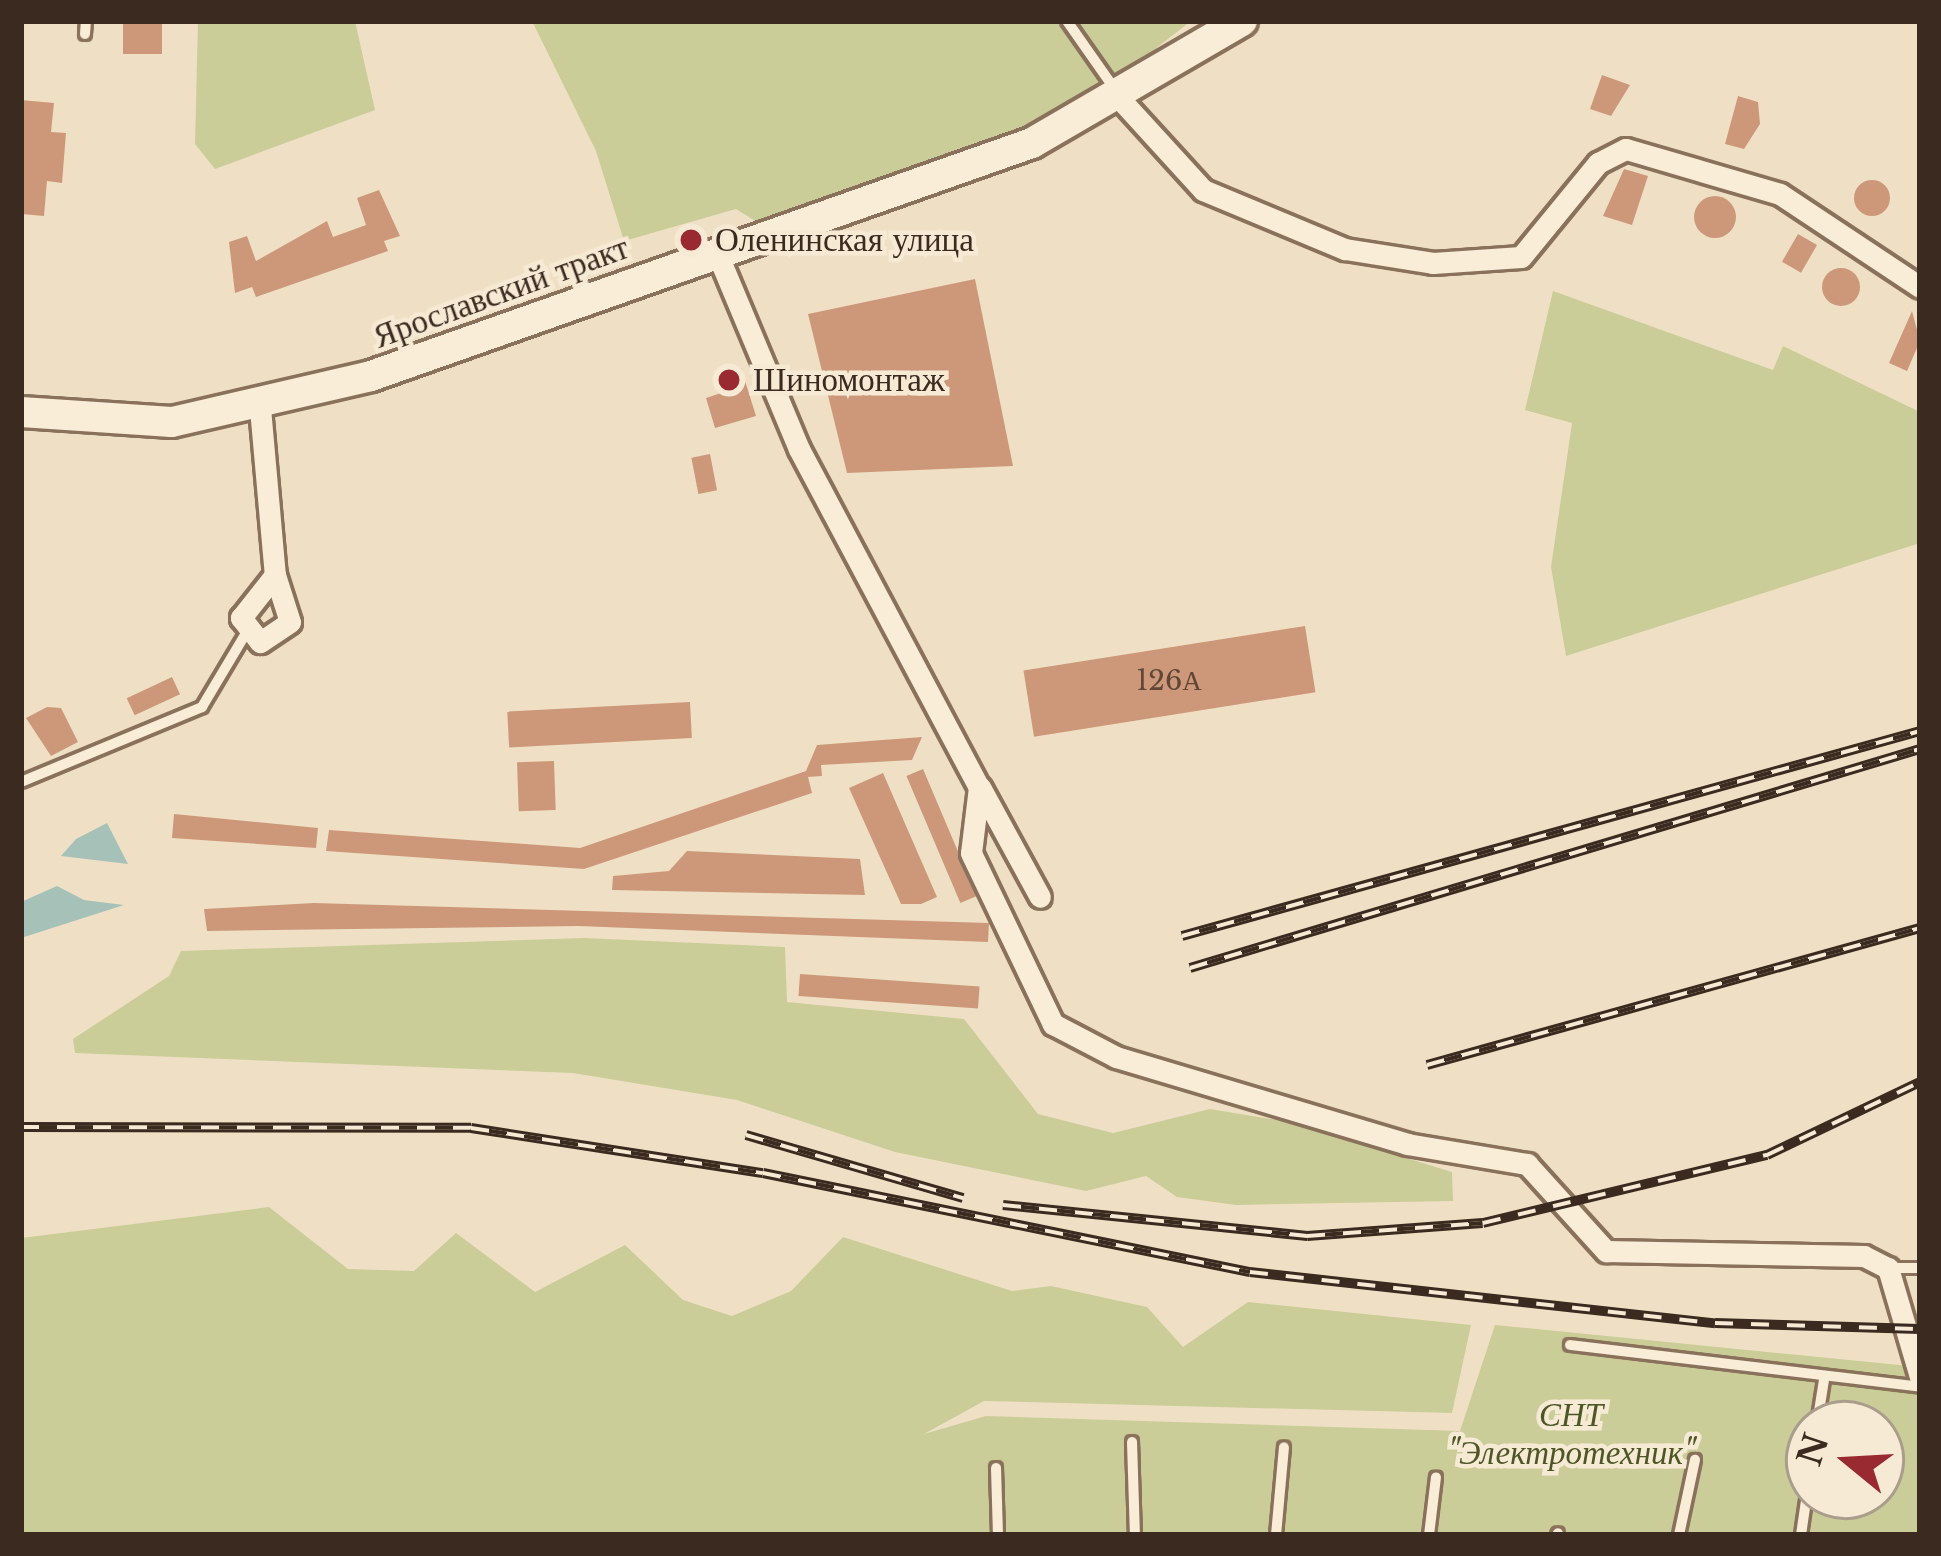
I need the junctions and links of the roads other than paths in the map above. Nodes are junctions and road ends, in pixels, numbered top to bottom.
1 (1067, 21) edge
2 (1242, 21) edge
3 (1120, 99) junction
4 (717, 253) junction
5 (1920, 286) edge
6 (260, 408) junction
7 (21, 412) edge
8 (274, 575) junction
9 (244, 635) junction
10 (21, 782) edge
11 (980, 787) junction
12 (1040, 897) dead end
13 (1888, 1268) junction
14 (1920, 1268) edge
15 (1570, 1345) dead end
16 (1920, 1377) edge
17 (1824, 1380) junction
18 (1920, 1387) edge
19 (1821, 1400) edge
20 (1132, 1442) dead end
21 (1284, 1447) dead end
22 (1695, 1460) dead end
23 (995, 1468) dead end
24 (1436, 1477) dead end
25 (998, 1535) edge
26 (1135, 1535) edge
27 (1276, 1535) edge
28 (1429, 1535) edge
29 (1679, 1535) edge

1 - 3 lane
2 - 3 street, Ярославский тракт
3 - 4 street, Ярославский тракт
3 - 5 street
4 - 6 street, Ярославский тракт
4 - 11 street
6 - 7 street, Ярославский тракт
6 - 8 street
8 - 9 street
8 - 9 street
9 - 10 lane
11 - 12 street
11 - 13 street
13 - 14 lane
13 - 16 street
15 - 17 lane
17 - 18 lane
17 - 19 lane
20 - 26 lane
21 - 27 lane
22 - 29 lane
23 - 25 lane
24 - 28 lane

